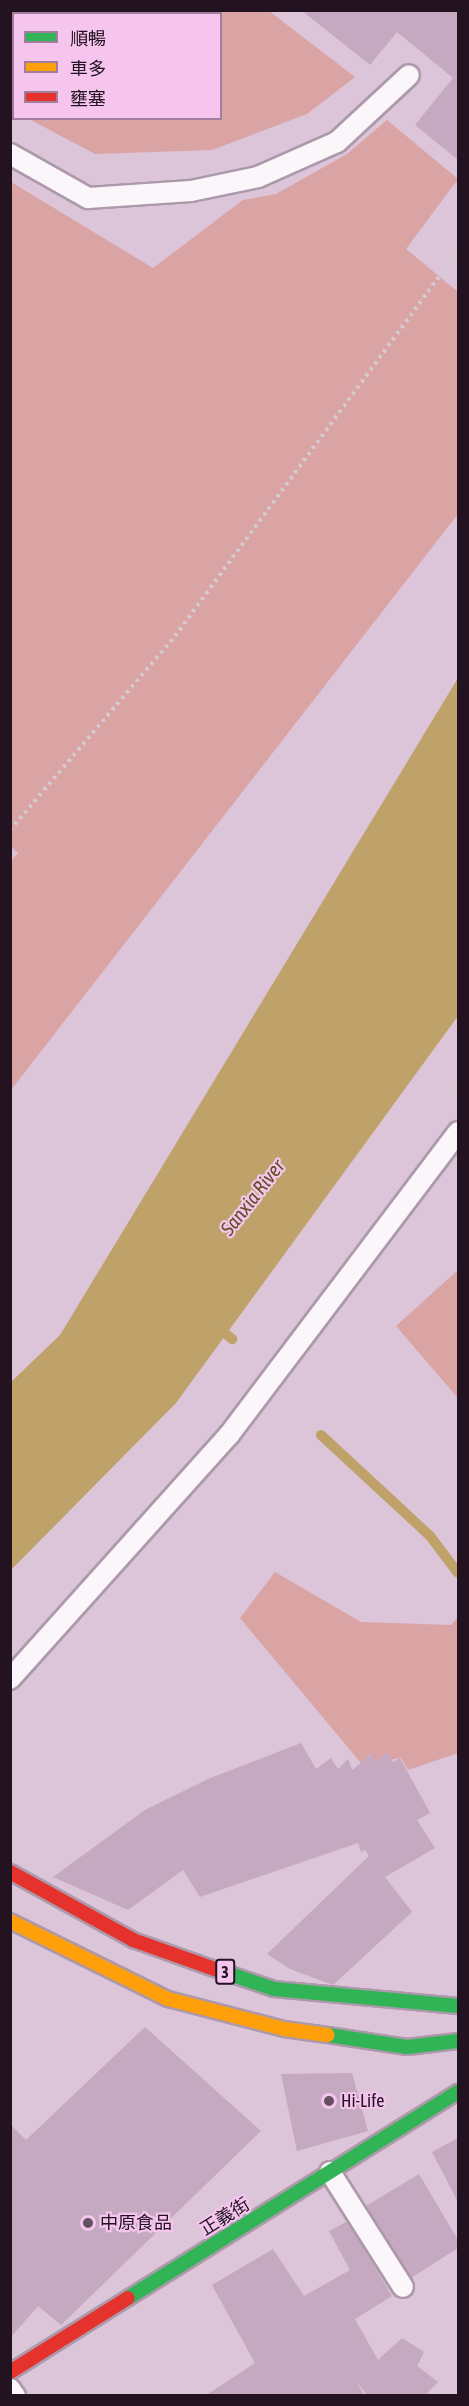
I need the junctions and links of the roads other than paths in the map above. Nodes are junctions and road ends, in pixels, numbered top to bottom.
1 (410, 75) dead end
2 (10, 154) edge
3 (459, 1132) edge
4 (10, 1678) edge
5 (10, 1872) edge
6 (10, 1921) edge
7 (459, 2006) edge
8 (459, 2041) edge
9 (459, 2092) edge
10 (330, 2172) junction
11 (403, 2286) dead end
12 (10, 2372) edge
13 (10, 2390) edge
14 (15, 2396) edge

1 - 2 lane
3 - 4 lane
5 - 7 main road, 3
6 - 8 main road, 3
9 - 10 main road, 正義街
10 - 11 lane
10 - 12 main road, 正義街
13 - 14 lane

